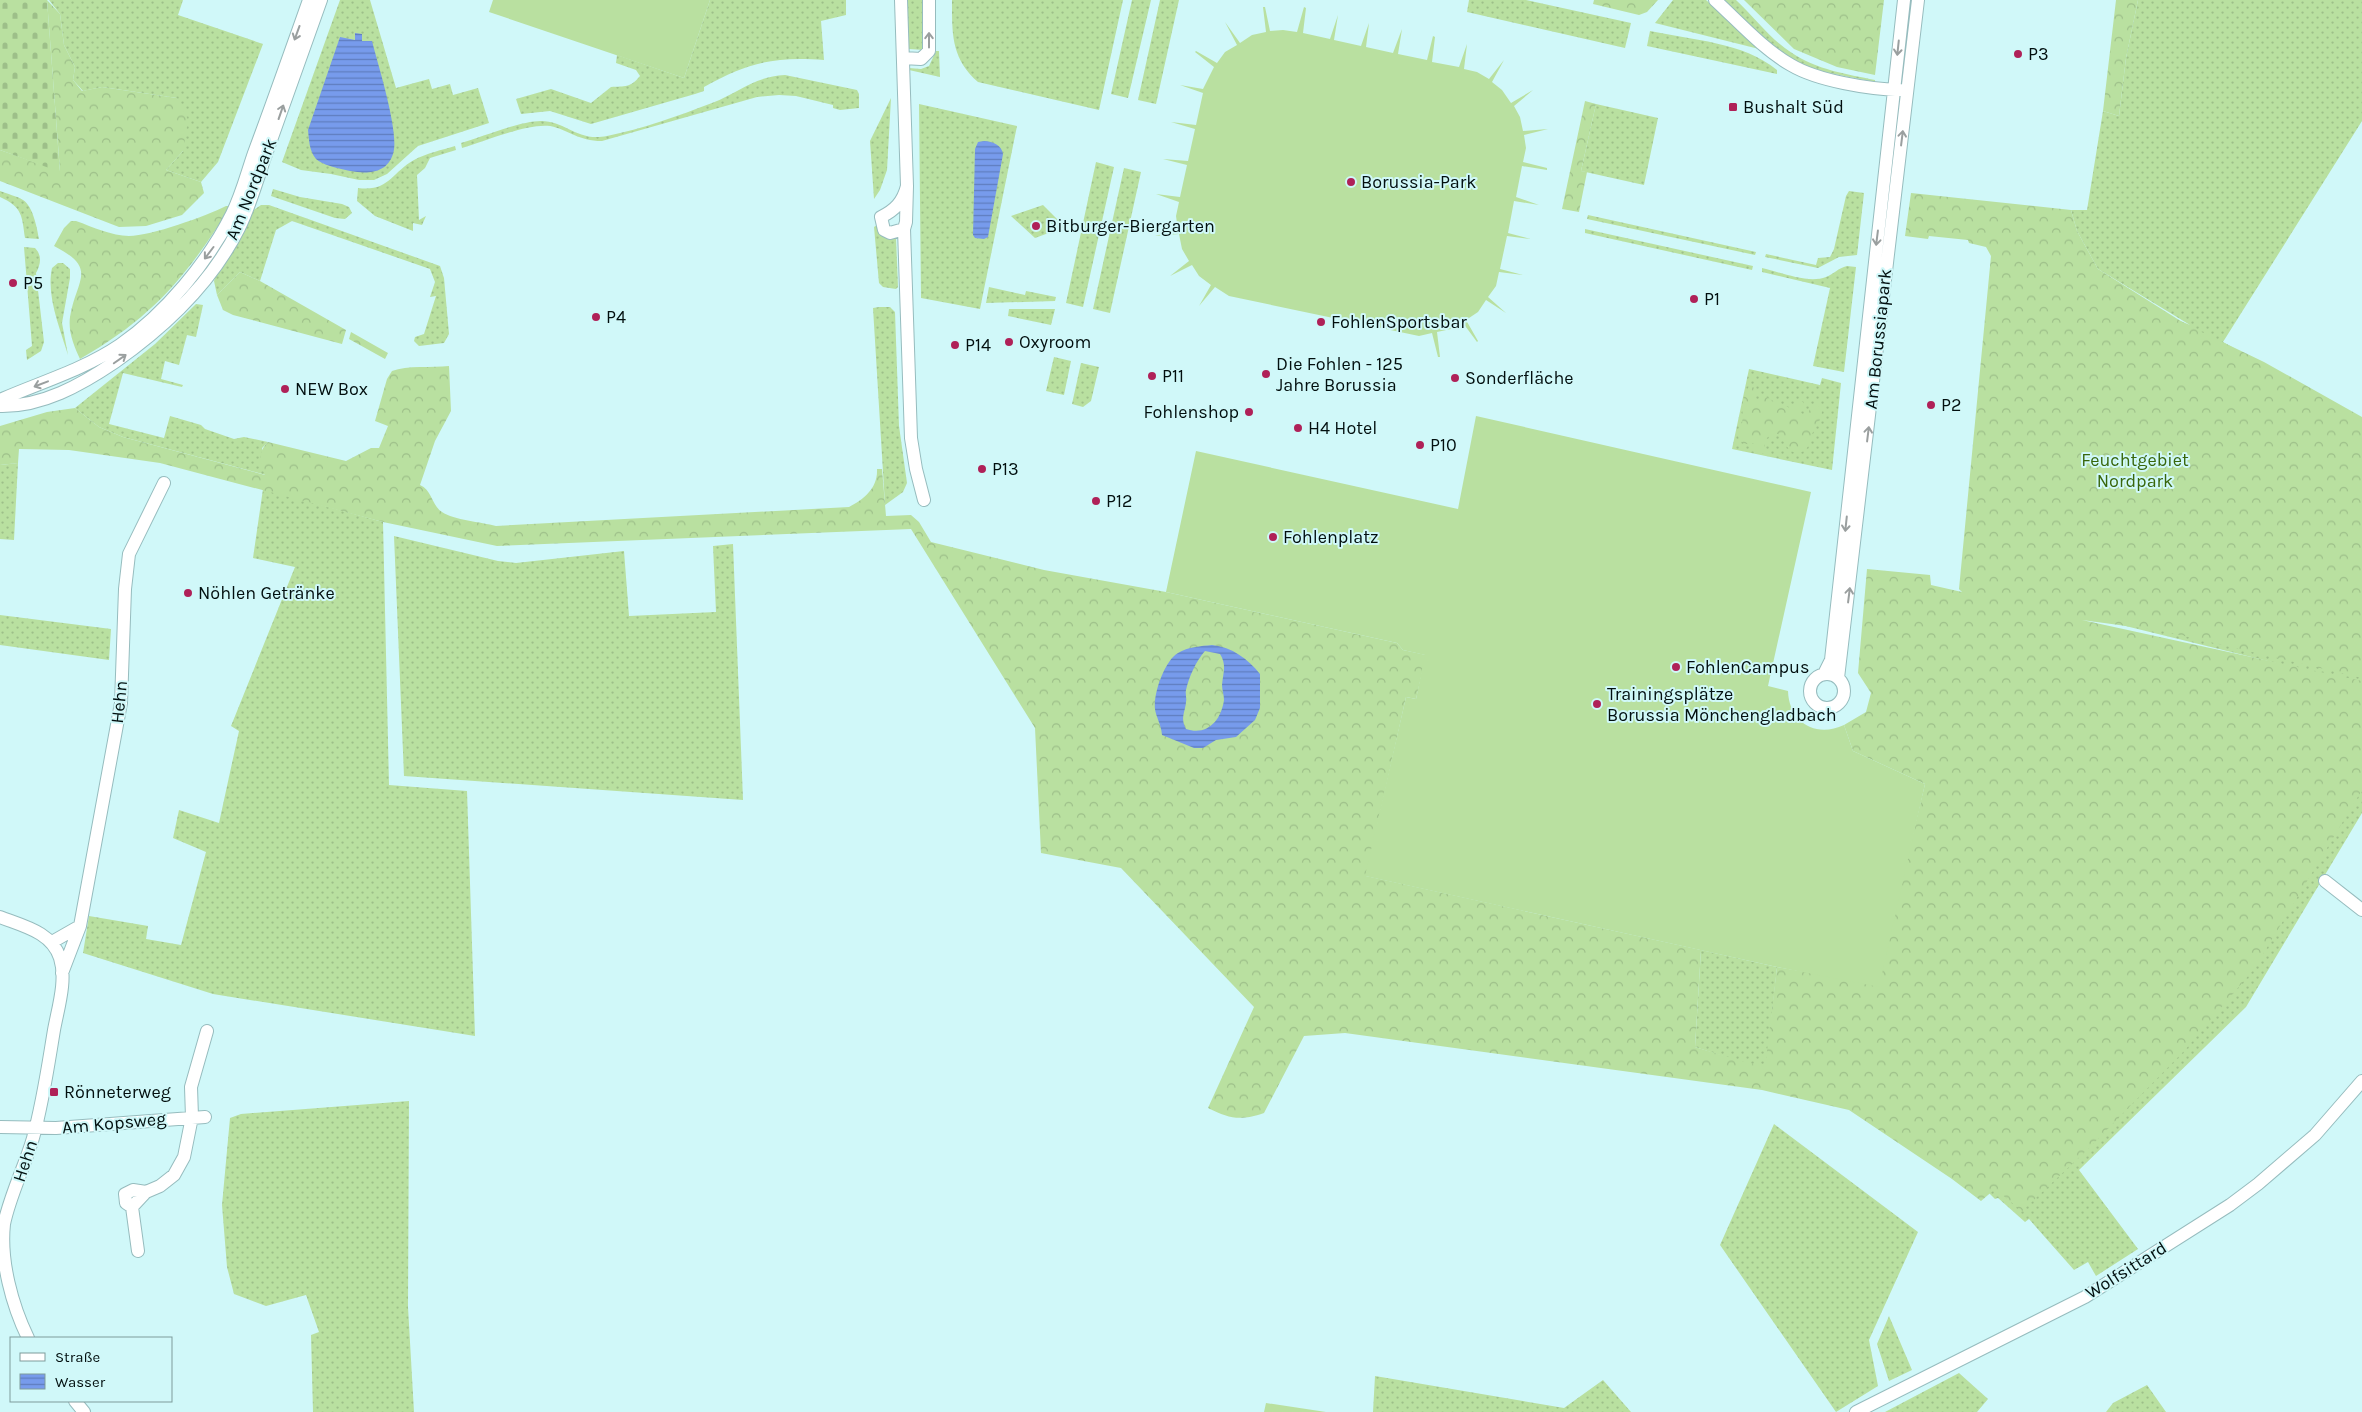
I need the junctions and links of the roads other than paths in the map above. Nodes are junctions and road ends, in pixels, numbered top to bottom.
1 (309, 0) edge
2 (321, 0) edge
3 (901, 0) edge
4 (929, 0) edge
5 (1715, 0) edge
6 (1904, 0) edge
7 (1918, 0) edge
8 (904, 58) junction
9 (1894, 90) junction
10 (1908, 90) junction
11 (907, 186) junction
12 (904, 229) junction
13 (0, 400) edge
14 (0, 406) edge
15 (164, 483) dead end
16 (924, 500) dead end
17 (1824, 674) junction
18 (1838, 678) junction
19 (2325, 882) dead end
20 (2362, 910) edge
21 (0, 917) edge
22 (80, 926) junction
23 (52, 942) junction
24 (62, 974) junction
25 (207, 1031) dead end
26 (2362, 1081) edge
27 (192, 1117) junction
28 (205, 1117) dead end
29 (0, 1127) edge
30 (35, 1127) junction
31 (138, 1251) dead end
32 (28, 1337) edge
33 (76, 1402) edge
34 (84, 1412) edge
35 (1856, 1412) edge

1 -> 13 street, Am Nordpark
14 -> 2 street, Am Nordpark
3 - 8 street
8 -> 4 street
5 - 9 street
6 -> 9 street, Am Borussiapark
7 - 10 street, Am Borussiapark
8 - 11 street
9 - 10 street
9 -> 17 street, Am Borussiapark
18 -> 10 street, Am Borussiapark
11 - 12 street
11 - 12 street
12 - 16 street
15 - 22 street, Hehn
17 - 18 street
17 - 18 street, Am Borussiapark
19 - 20 street
21 - 23 street
22 - 23 street
22 - 24 street, Hehn
23 - 24 street, Hehn
24 - 30 street, Hehn
25 - 27 street, Am Kopsweg
26 - 35 street, Wolfsittard
27 - 28 street, Am Kopsweg
27 - 30 street, Am Kopsweg
27 - 31 street, Am Kopsweg
29 - 30 street, Hehn
30 - 32 street, Hehn
33 - 34 street

